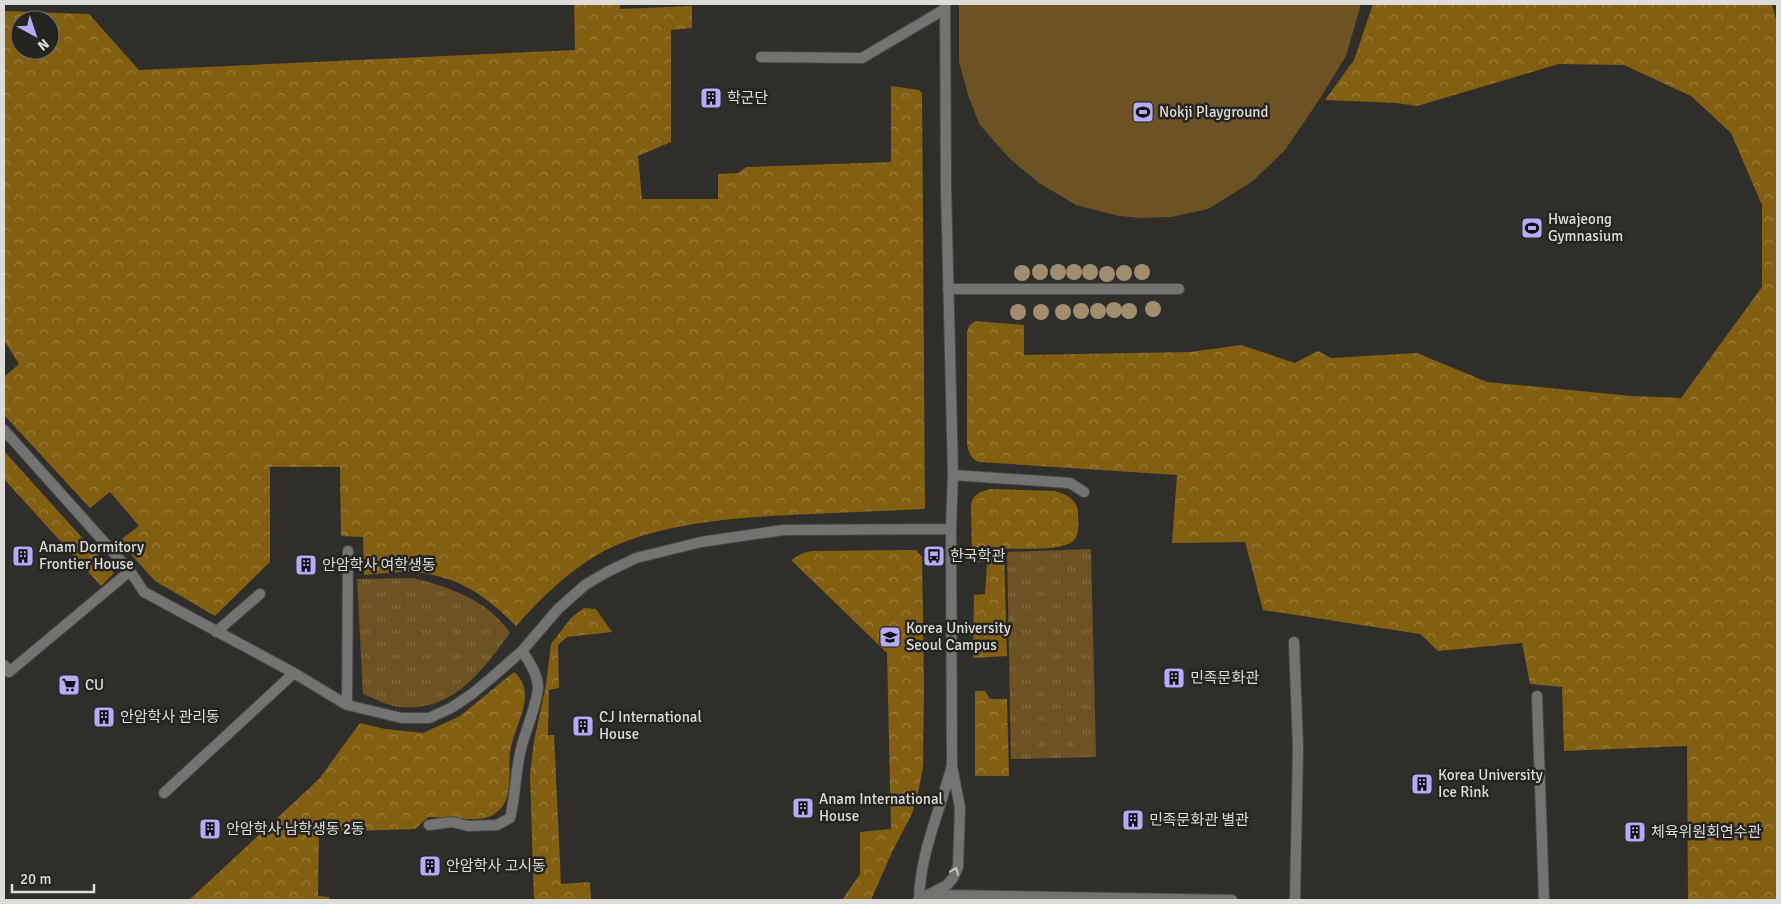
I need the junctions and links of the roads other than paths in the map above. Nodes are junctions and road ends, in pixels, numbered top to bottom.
1 (945, 6) edge
2 (761, 57) dead end
3 (948, 289) junction
4 (1178, 289) dead end
5 (4, 430) edge
6 (953, 475) junction
7 (1084, 492) dead end
8 (951, 529) junction
9 (348, 551) dead end
10 (130, 570) junction
11 (260, 594) dead end
12 (216, 632) junction
13 (1294, 642) dead end
14 (522, 651) junction
15 (4, 665) edge
16 (294, 674) junction
17 (1537, 696) dead end
18 (348, 705) junction
19 (952, 766) junction
20 (164, 793) dead end
21 (428, 825) dead end
22 (919, 900) edge
23 (1232, 900) edge
24 (1295, 900) edge
25 (1544, 900) edge

1 - 2 lane
1 - 3 lane
3 - 4 lane
3 - 6 lane
5 - 10 lane
6 - 7 lane
6 - 8 lane
8 - 14 lane
8 - 19 lane
9 - 18 lane
10 - 12 lane
10 - 15 lane
11 - 12 lane
12 - 16 lane
13 - 24 lane
14 - 18 lane
14 - 21 lane
16 - 18 lane
16 - 20 lane
17 - 25 lane
19 - 22 lane
22 -> 19 lane
22 - 23 lane

